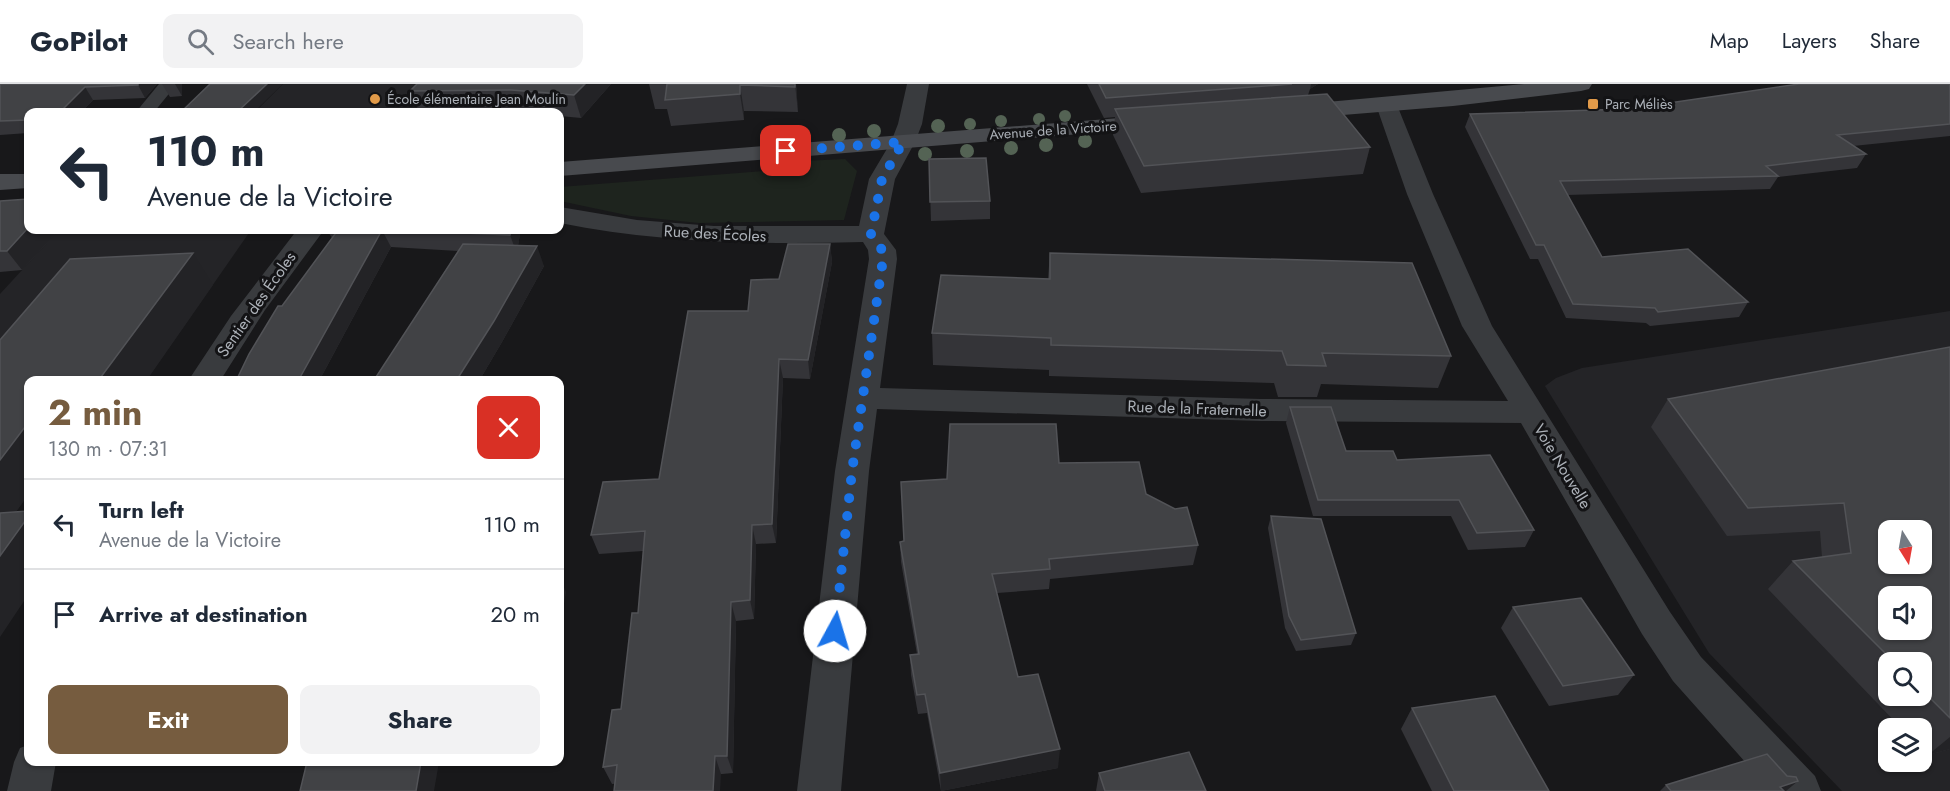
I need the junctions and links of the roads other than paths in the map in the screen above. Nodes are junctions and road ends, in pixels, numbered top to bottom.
1 (168, 84) edge
2 (918, 84) edge
3 (1581, 84) edge
4 (1395, 97) edge
5 (148, 108) edge
6 (1269, 114) edge
7 (1175, 121) edge
8 (903, 142) junction
9 (564, 169) edge
10 (24, 180) edge
11 (0, 182) edge
12 (564, 216) edge
13 (308, 234) edge
14 (871, 234) junction
15 (207, 376) edge
16 (862, 398) junction
17 (1531, 412) junction
18 (34, 766) edge
19 (29, 791) edge
20 (819, 791) edge
21 (1799, 791) edge

1 - 5 lane
2 - 8 street
3 - 4 street
4 - 6 street
4 - 17 street, Voie Nouvelle
7 - 8 street, Avenue de la Victoire
8 - 9 street, Avenue de la Victoire
8 - 14 street
10 - 11 street
12 - 14 street, Rue des Écoles
13 - 15 street, Sentier des Écoles
14 - 16 street
16 - 17 street, Rue de la Fraternelle
16 - 20 street
17 - 21 street, Voie Nouvelle
18 - 19 street

